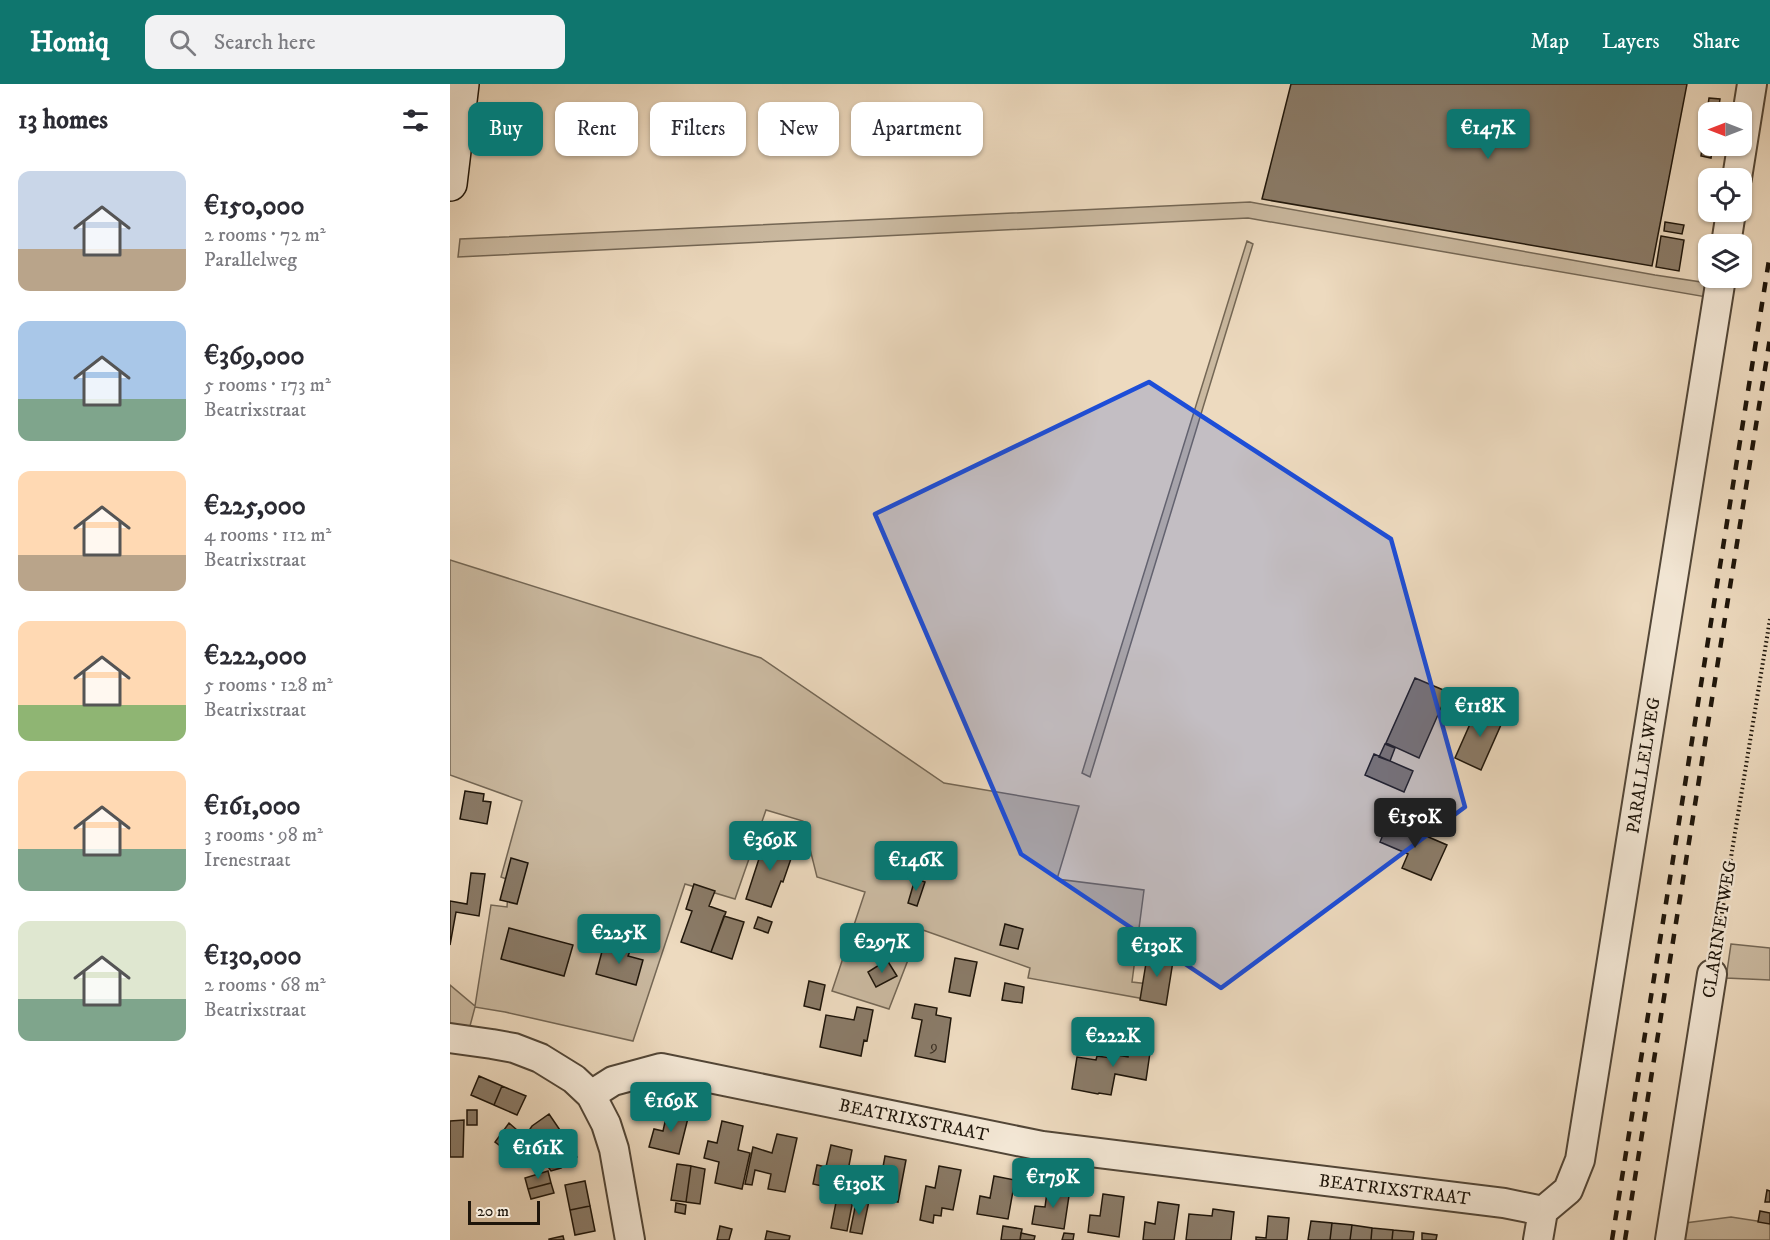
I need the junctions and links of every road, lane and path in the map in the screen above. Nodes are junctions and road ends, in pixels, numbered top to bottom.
1 (462, 84) edge
2 (1752, 84) edge
3 (1739, 168) edge
4 (450, 184) edge
5 (1719, 288) edge
6 (1770, 619) edge
7 (1712, 974) joint
8 (450, 1038) edge
9 (591, 1095) junction
10 (1543, 1210) junction
11 (630, 1240) edge
12 (1538, 1240) edge
13 (1670, 1240) edge

1 - 4 street
2 - 3 street
5 - 10 street, PARALLELWEG
6 - 7 path, CLARINETWEG
7 - 13 street, CLARINETWEG
8 - 9 street
9 - 10 street, BEATRIXSTRAAT
9 - 11 street
10 - 12 street

